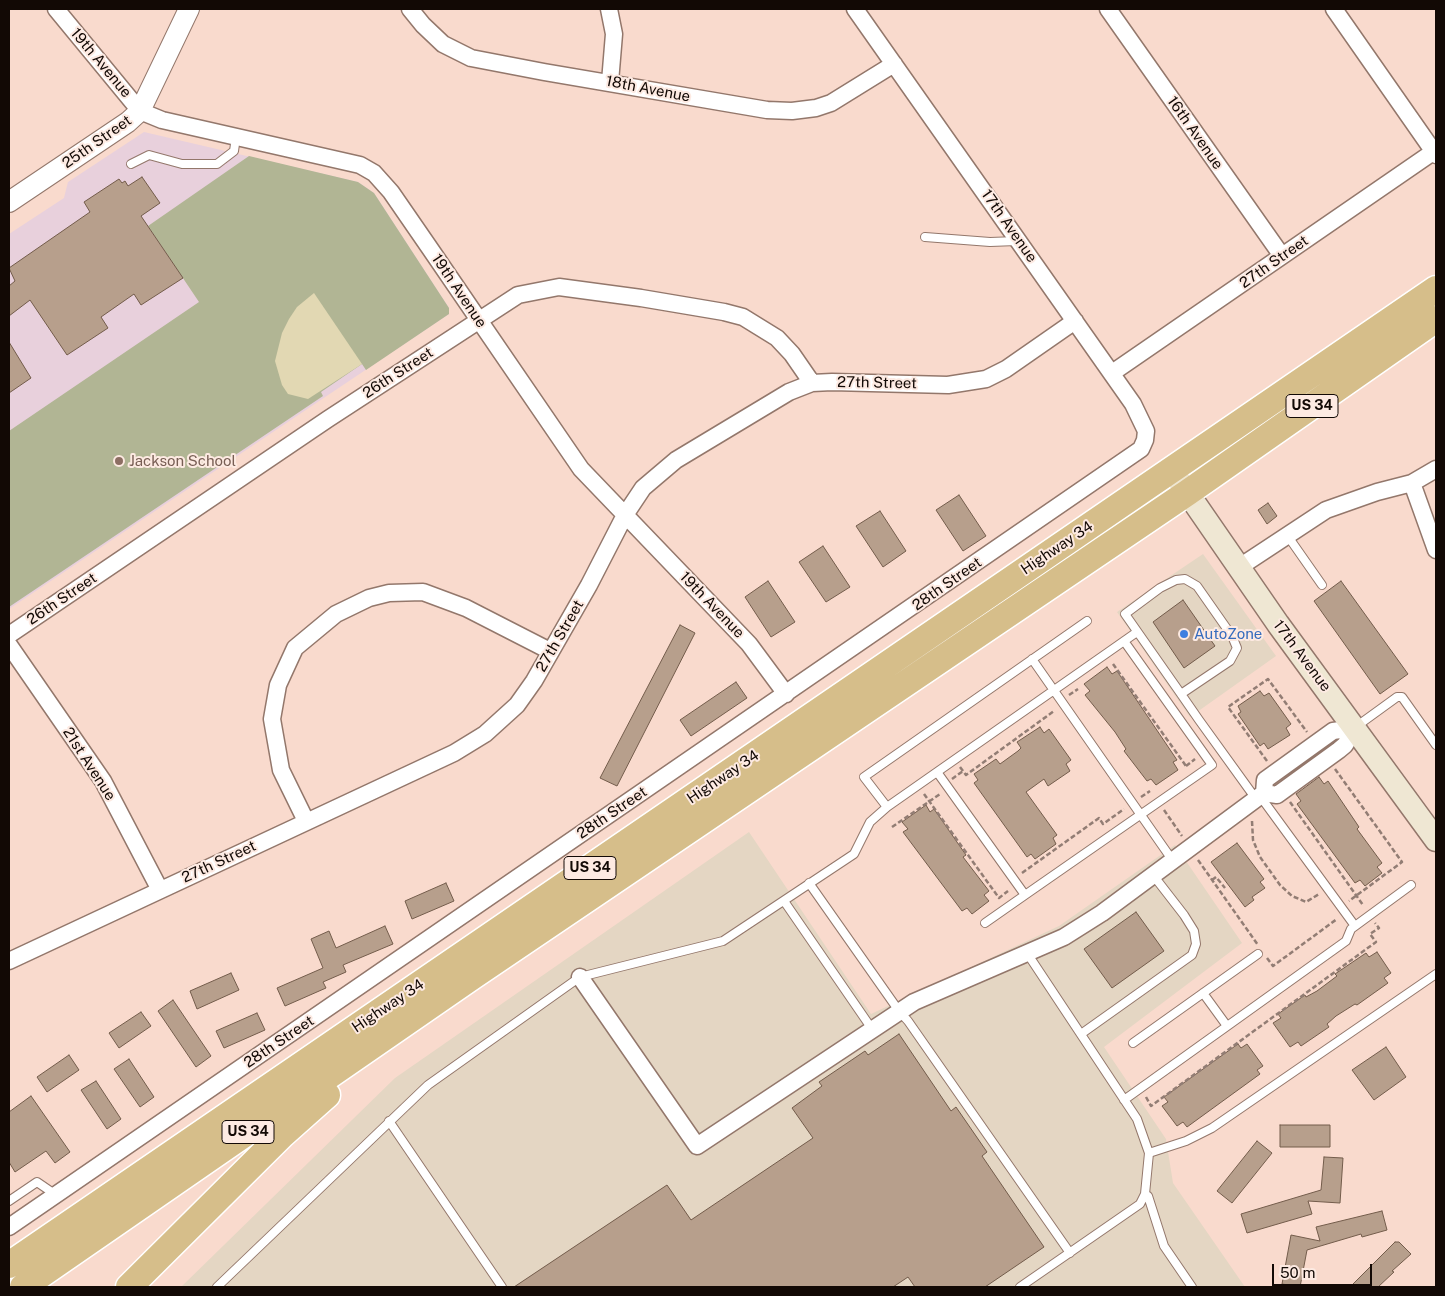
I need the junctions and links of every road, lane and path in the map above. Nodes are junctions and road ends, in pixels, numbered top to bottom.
1 (56, 9) edge
2 (189, 9) edge
3 (410, 9) edge
4 (609, 9) edge
5 (855, 9) edge
6 (1108, 9) edge
7 (1334, 9) edge
8 (894, 64) junction
9 (610, 82) junction
10 (140, 111) junction
11 (236, 137) junction
12 (1435, 152) edge
13 (131, 164) dead end
14 (9, 202) edge
15 (925, 237) dead end
16 (1019, 240) junction
17 (1282, 256) junction
18 (1436, 289) edge
19 (1436, 319) edge
20 (478, 321) junction
21 (1076, 321) junction
22 (1112, 373) junction
23 (812, 383) junction
24 (1141, 449) joint
25 (1436, 469) edge
26 (1171, 470) junction
27 (1412, 483) junction
28 (1187, 493) junction
29 (625, 515) junction
30 (1287, 535) junction
31 (1436, 550) edge
32 (1238, 568) junction
33 (1322, 585) dead end
34 (1087, 621) dead end
35 (1138, 632) junction
36 (9, 635) edge
37 (1124, 641) junction
38 (9, 645) edge
39 (550, 651) junction
40 (1032, 659) junction
41 (1113, 664) dead end
42 (1078, 689) dead end
43 (1053, 690) junction
44 (786, 694) junction
45 (1181, 694) junction
46 (1068, 696) dead end
47 (1054, 711) dead end
48 (1355, 728) junction
49 (1309, 736) dead end
50 (1436, 744) edge
51 (1330, 762) dead end
52 (1269, 764) dead end
53 (1186, 766) dead end
54 (960, 767) dead end
55 (937, 772) junction
56 (963, 772) junction
57 (952, 779) dead end
58 (1150, 791) dead end
59 (924, 793) dead end
60 (940, 794) dead end
61 (1285, 794) dead end
62 (1260, 796) junction
63 (1140, 798) dead end
64 (930, 801) junction
65 (886, 807) junction
66 (1125, 808) dead end
67 (1163, 809) dead end
68 (1140, 815) junction
69 (1252, 818) dead end
70 (306, 821) junction
71 (892, 827) dead end
72 (1183, 837) dead end
73 (1436, 840) edge
74 (1196, 856) dead end
75 (1173, 861) junction
76 (1021, 874) dead end
77 (1153, 875) junction
78 (1212, 880) junction
79 (809, 883) junction
80 (1411, 885) dead end
81 (1225, 888) dead end
82 (160, 890) junction
83 (1008, 891) dead end
84 (1025, 895) junction
85 (1356, 895) junction
86 (1323, 900) dead end
87 (784, 901) junction
88 (1347, 902) dead end
89 (1363, 905) dead end
90 (1332, 912) dead end
91 (1374, 921) dead end
92 (985, 924) dead end
93 (1355, 926) junction
94 (1027, 952) junction
95 (1258, 954) dead end
96 (9, 960) edge
97 (1436, 974) edge
98 (473, 976) junction
99 (580, 977) junction
100 (1203, 993) junction
101 (899, 1011) junction
102 (1227, 1026) junction
103 (872, 1029) junction
104 (1081, 1034) junction
105 (1132, 1043) dead end
106 (1145, 1096) dead end
107 (1124, 1100) junction
108 (389, 1121) junction
109 (1149, 1153) junction
110 (1145, 1194) junction
111 (56, 1195) junction
112 (9, 1201) edge
113 (9, 1227) edge
114 (1070, 1253) junction
115 (9, 1265) edge
116 (23, 1287) edge
117 (129, 1287) edge
118 (217, 1287) edge
119 (502, 1287) edge
120 (1020, 1287) edge
121 (1192, 1287) edge

1 - 10 street, 19th Avenue
2 - 10 street, 25th Street
3 - 9 street, 18th Avenue
4 - 9 street
5 - 8 street, 17th Avenue
6 - 17 street, 16th Avenue
7 - 12 street
8 - 9 street, 18th Avenue
8 - 16 street, 17th Avenue
10 - 11 street, 19th Avenue
10 - 14 street, 25th Street
11 - 13 lane
11 - 20 street, 19th Avenue
12 - 17 street, 27th Street
15 - 16 lane
16 - 21 street, 17th Avenue
17 - 22 street, 27th Street
18 - 26 highway, Highway 34 / US 34
19 - 28 highway, Highway 34 / US 34
20 - 23 street, 26th Street
20 - 29 street, 19th Avenue
20 - 36 street, 26th Street
21 - 22 street, 17th Avenue
21 - 23 street, 27th Street
22 - 24 street, 17th Avenue
23 - 29 street, 27th Street
24 - 44 street, 28th Street
25 - 27 street
26 - 28 main road, 17th Avenue
26 - 115 highway, Highway 34 / US 34
27 - 30 street
27 - 31 street
28 - 32 main road, 17th Avenue
28 - 98 highway, Highway 34 / US 34
29 - 39 street, 27th Street
29 - 44 street, 19th Avenue
30 - 32 street
30 - 33 lane
32 - 48 main road, 17th Avenue
34 - 40 lane
35 - 37 lane
35 - 45 lane
35 - 45 lane
37 - 43 lane
37 - 68 lane
38 - 82 street, 21st Avenue
39 - 70 street, 27th Street
39 - 70 street
40 - 43 lane
40 - 65 lane
41 - 53 path
42 - 46 path
43 - 55 lane
43 - 68 lane
44 - 111 street, 28th Street
45 - 62 lane
47 - 56 path
48 - 50 lane
48 - 62 street
48 - 73 main road, 17th Avenue
49 - 52 path
51 - 85 path
54 - 56 path
55 - 65 lane
55 - 84 lane
56 - 57 path
58 - 63 path
59 - 64 path
60 - 64 path
61 - 85 path
62 - 75 street
62 - 93 lane
64 - 71 path
64 - 83 path
65 - 79 lane
66 - 76 path
67 - 72 path
68 - 75 lane
68 - 84 lane
69 - 86 path
70 - 82 street, 27th Street
74 - 78 path
75 - 77 street
77 - 94 street
77 - 104 lane
78 - 81 path
78 - 90 path
79 - 87 lane
79 - 101 lane
80 - 93 lane
82 - 96 street, 27th Street
84 - 92 lane
85 - 88 path
85 - 89 path
87 - 99 lane
87 - 103 lane
91 - 106 path
93 - 102 lane
94 - 101 street
94 - 104 lane
95 - 100 lane
97 - 109 lane
98 - 116 highway, Highway 34 / US 34
98 - 117 highway
99 - 103 street
99 - 108 lane
100 - 102 lane
100 - 105 lane
101 - 103 street
101 - 114 lane
102 - 107 lane
104 - 107 lane
107 - 109 lane
108 - 118 lane
108 - 119 lane
109 - 110 lane
110 - 114 lane
110 - 121 lane
111 - 112 lane
111 - 113 street, 28th Street
114 - 120 lane

